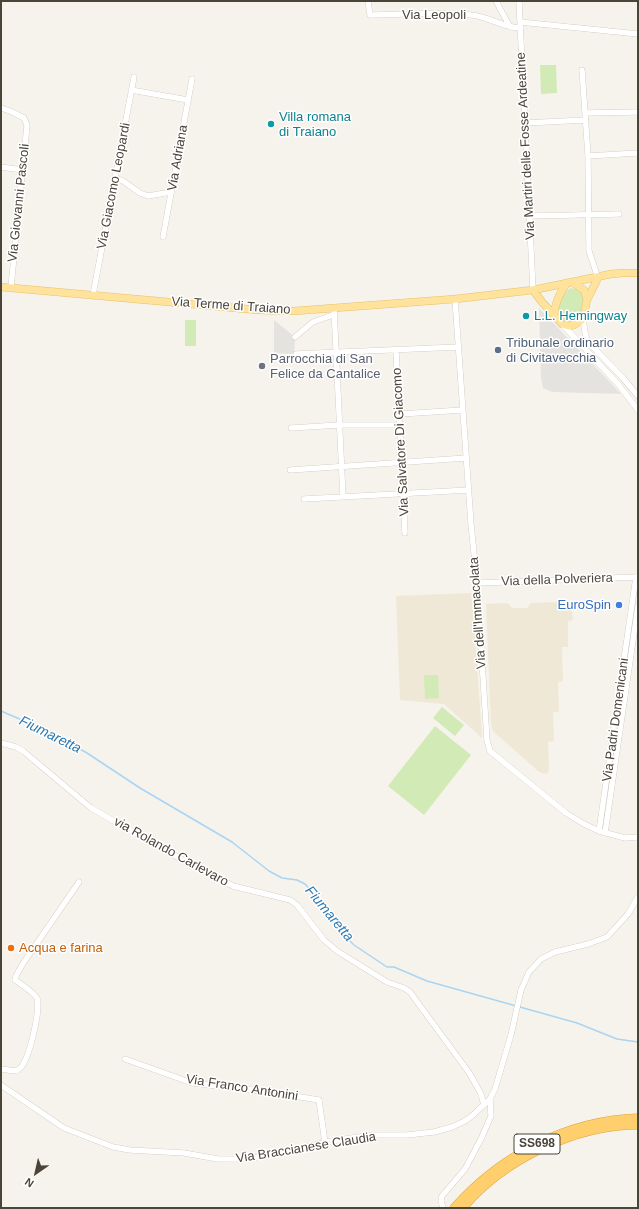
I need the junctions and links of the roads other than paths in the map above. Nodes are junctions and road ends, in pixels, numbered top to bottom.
1 (368, 1) edge
2 (496, 1) edge
3 (519, 1) edge
4 (520, 25) junction
5 (510, 28) junction
6 (638, 34) edge
7 (582, 70) dead end
8 (134, 77) dead end
9 (192, 79) dead end
10 (132, 90) junction
11 (188, 100) junction
12 (1, 108) edge
13 (638, 112) edge
14 (585, 113) junction
15 (585, 120) junction
16 (525, 123) junction
17 (638, 153) edge
18 (588, 156) junction
19 (1, 167) edge
20 (22, 170) junction
21 (115, 178) junction
22 (172, 192) junction
23 (619, 214) dead end
24 (589, 215) junction
25 (530, 216) junction
26 (163, 237) dead end
27 (638, 273) edge
28 (598, 278) junction
29 (570, 283) junction
30 (1, 287) edge
31 (11, 287) junction
32 (533, 290) junction
33 (93, 295) junction
34 (455, 299) junction
35 (587, 300) junction
36 (333, 311) junction
37 (554, 316) junction
38 (583, 319) junction
39 (562, 324) junction
40 (295, 336) dead end
41 (458, 347) junction
42 (396, 350) junction
43 (335, 353) junction
44 (296, 354) dead end
45 (638, 396) edge
46 (462, 410) junction
47 (638, 410) edge
48 (400, 414) junction
49 (339, 425) junction
50 (400, 425) junction
51 (291, 428) dead end
52 (466, 458) junction
53 (402, 462) junction
54 (341, 467) junction
55 (290, 470) dead end
56 (469, 490) junction
57 (404, 493) junction
58 (343, 497) junction
59 (304, 499) dead end
60 (405, 533) dead end
61 (637, 577) edge
62 (477, 583) junction
63 (637, 586) edge
64 (638, 606) edge
65 (1, 743) edge
66 (602, 832) junction
67 (638, 837) edge
68 (79, 882) dead end
69 (638, 897) edge
70 (125, 1059) dead end
71 (1, 1068) edge
72 (1, 1086) edge
73 (490, 1099) junction
74 (484, 1105) junction
75 (638, 1118) edge
76 (638, 1125) edge
77 (325, 1143) junction
78 (443, 1208) edge
79 (454, 1208) edge
80 (463, 1208) edge

1 - 5 street, Via Leopoli
2 - 5 street
3 - 4 street, Via Martiri delle Fosse Ardeatine
4 - 5 street, Via Leopoli
4 - 6 street, Via Leopoli
4 - 16 street, Via Martiri delle Fosse Ardeatine
7 - 14 street
8 - 10 street, Via Giacomo Leopardi
9 - 11 street, Via Adriana
10 - 11 street
10 - 21 street, Via Giacomo Leopardi
11 - 22 street, Via Adriana
12 - 20 street, Via Giovanni Pascoli
13 - 14 street
14 - 15 street
15 - 16 street
15 - 18 street
16 - 25 street, Via Martiri delle Fosse Ardeatine
17 - 18 street
18 - 24 street
19 - 20 street
20 - 31 street, Via Giovanni Pascoli
21 - 22 street
21 - 33 street, Via Giacomo Leopardi
22 - 26 street, Via Adriana
23 - 24 street
24 - 25 street
24 - 28 street
25 - 32 street, Via Martiri delle Fosse Ardeatine
27 - 28 main road
28 - 29 main road, Via Terme di Traiano
28 - 35 main road
29 - 32 main road, Via Terme di Traiano
29 - 35 main road
29 - 37 main road
30 - 31 main road, Via Terme di Traiano
31 - 33 main road, Via Terme di Traiano
32 - 34 main road, Via Terme di Traiano
32 - 37 main road
33 - 36 main road, Via Terme di Traiano
34 - 36 main road, Via Terme di Traiano
34 - 41 street, Via dell'Immacolata
35 - 38 main road
36 - 40 street, Via Terme di Traiano
36 - 43 street
37 - 39 main road
38 - 39 main road
38 - 45 street
39 - 47 street
41 - 42 street
41 - 46 street, Via dell'Immacolata
42 - 43 street
42 - 48 street, Via Salvatore Di Giacomo
43 - 44 street
43 - 49 street
46 - 48 street
46 - 52 street, Via dell'Immacolata
48 - 50 street, Via Salvatore Di Giacomo
49 - 50 street
49 - 51 street
49 - 54 street
50 - 53 street, Via Salvatore Di Giacomo
52 - 53 street
52 - 56 street, Via dell'Immacolata
53 - 54 street
53 - 57 street, Via Salvatore Di Giacomo
54 - 55 street
54 - 58 street
56 - 57 street
56 - 62 street, Via dell'Immacolata
57 - 58 street
57 - 60 street, Via Salvatore Di Giacomo
58 - 59 street
61 - 62 street, Via della Polveriera
61 - 63 street, Via Padri Domenicani
62 - 66 street, Via dell'Immacolata
63 - 66 street, Via Padri Domenicani
64 - 66 street, Via Padri Domenicani
65 - 74 street, via Rolando Carlevaro
66 - 67 street, Via dell'Immacolata
68 - 71 street
69 - 73 street, Via Braccianese Claudia
70 - 77 street, Via Franco Antonini
72 - 77 street, Via Braccianese Claudia
73 - 74 street, Via Braccianese Claudia
73 - 78 street
74 - 77 street, Via Braccianese Claudia
75 - 79 highway, SS698
76 - 80 highway, SS698

